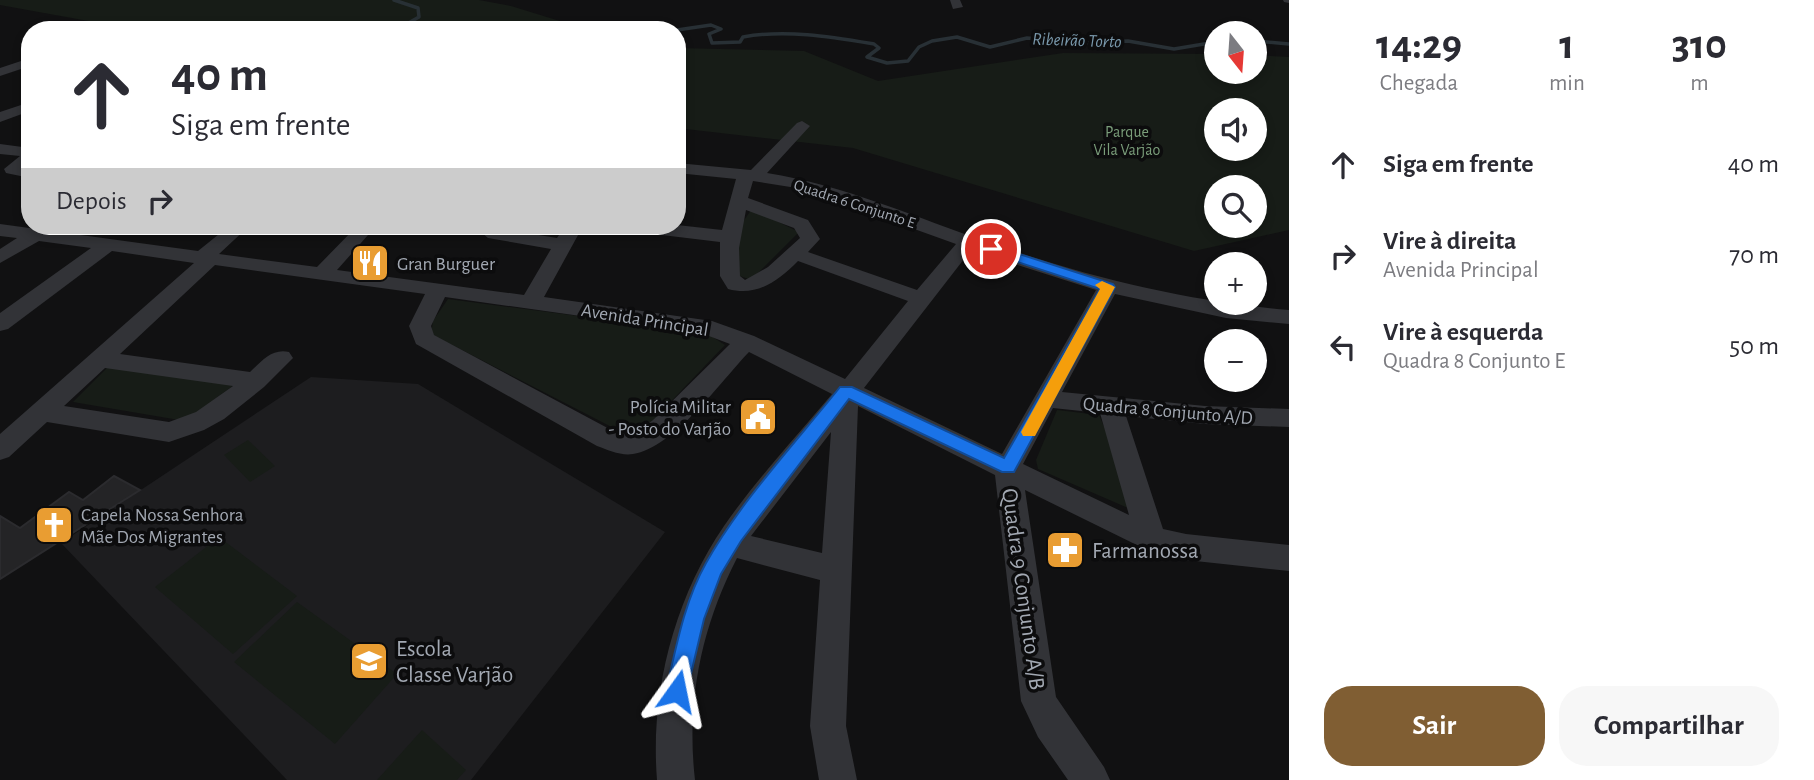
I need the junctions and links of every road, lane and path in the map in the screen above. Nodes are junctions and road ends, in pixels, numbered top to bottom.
1 (0, 55) edge
2 (21, 59) edge
3 (21, 64) edge
4 (0, 72) edge
5 (21, 109) edge
6 (0, 117) edge
7 (802, 125) dead end
8 (0, 149) edge
9 (21, 153) edge
10 (21, 162) edge
11 (686, 169) edge
12 (21, 171) edge
13 (747, 175) junction
14 (739, 201) junction
15 (0, 230) edge
16 (686, 232) edge
17 (21, 234) edge
18 (28, 235) edge
19 (108, 235) edge
20 (231, 235) edge
21 (359, 235) edge
22 (501, 235) edge
23 (569, 235) edge
24 (34, 236) junction
25 (730, 237) junction
26 (968, 241) junction
27 (564, 245) junction
28 (793, 253) junction
29 (0, 257) edge
30 (206, 259) junction
31 (323, 273) junction
32 (1108, 287) junction
33 (438, 289) junction
34 (922, 299) junction
35 (530, 303) junction
36 (1289, 317) edge
37 (0, 324) edge
38 (746, 341) junction
39 (281, 358) dead end
40 (101, 359) junction
41 (255, 381) junction
42 (846, 391) junction
43 (1048, 399) junction
44 (1110, 406) junction
45 (44, 412) junction
46 (1289, 418) edge
47 (0, 450) edge
48 (1008, 467) junction
49 (1151, 538) junction
50 (729, 543) junction
51 (1289, 558) edge
52 (835, 570) junction
53 (676, 780) edge
54 (838, 780) edge
55 (1091, 780) edge

1 - 2 street
3 - 4 street
5 - 6 street
7 - 13 street
8 - 9 street
10 - 12 street
11 - 13 street, Quadra 6 Conjunto E
13 - 14 street
13 - 26 street, Quadra 6 Conjunto E
14 - 25 street
14 - 28 street, Quadra 6 Conjunto E
15 - 17 street, Avenida Principal
16 - 25 street
18 - 24 street, Avenida Principal
19 - 24 street, Avenida Principal
19 - 30 street, Avenida Principal
19 - 37 street
20 - 30 street
21 - 31 street
22 - 27 street
23 - 27 street
24 - 29 street
25 - 28 street
26 - 32 street, Quadra 6 Conjunto E
26 - 34 street
27 - 35 street
28 - 34 street
30 - 31 street, Avenida Principal
30 - 40 street
31 - 33 street, Avenida Principal
32 - 36 street, Quadra 6 Conjunto E
32 - 43 street
33 - 35 street, Avenida Principal
33 - 38 street
34 - 42 street
35 - 38 street, Avenida Principal
38 - 42 street, Avenida Principal
39 - 41 street
40 - 41 street
40 - 45 street
41 - 45 street
42 - 48 street, Avenida Principal
42 - 50 street
42 - 52 street
43 - 44 street, Quadra 8 Conjunto A/D
43 - 48 street
44 - 46 street, Quadra 8 Conjunto A/D
44 - 49 street
45 - 47 street
48 - 49 street, Avenida Principal
48 - 55 street, Quadra 9 Conjunto A/B
49 - 51 street, Avenida Principal
50 - 52 street
50 - 53 street
52 - 54 street

